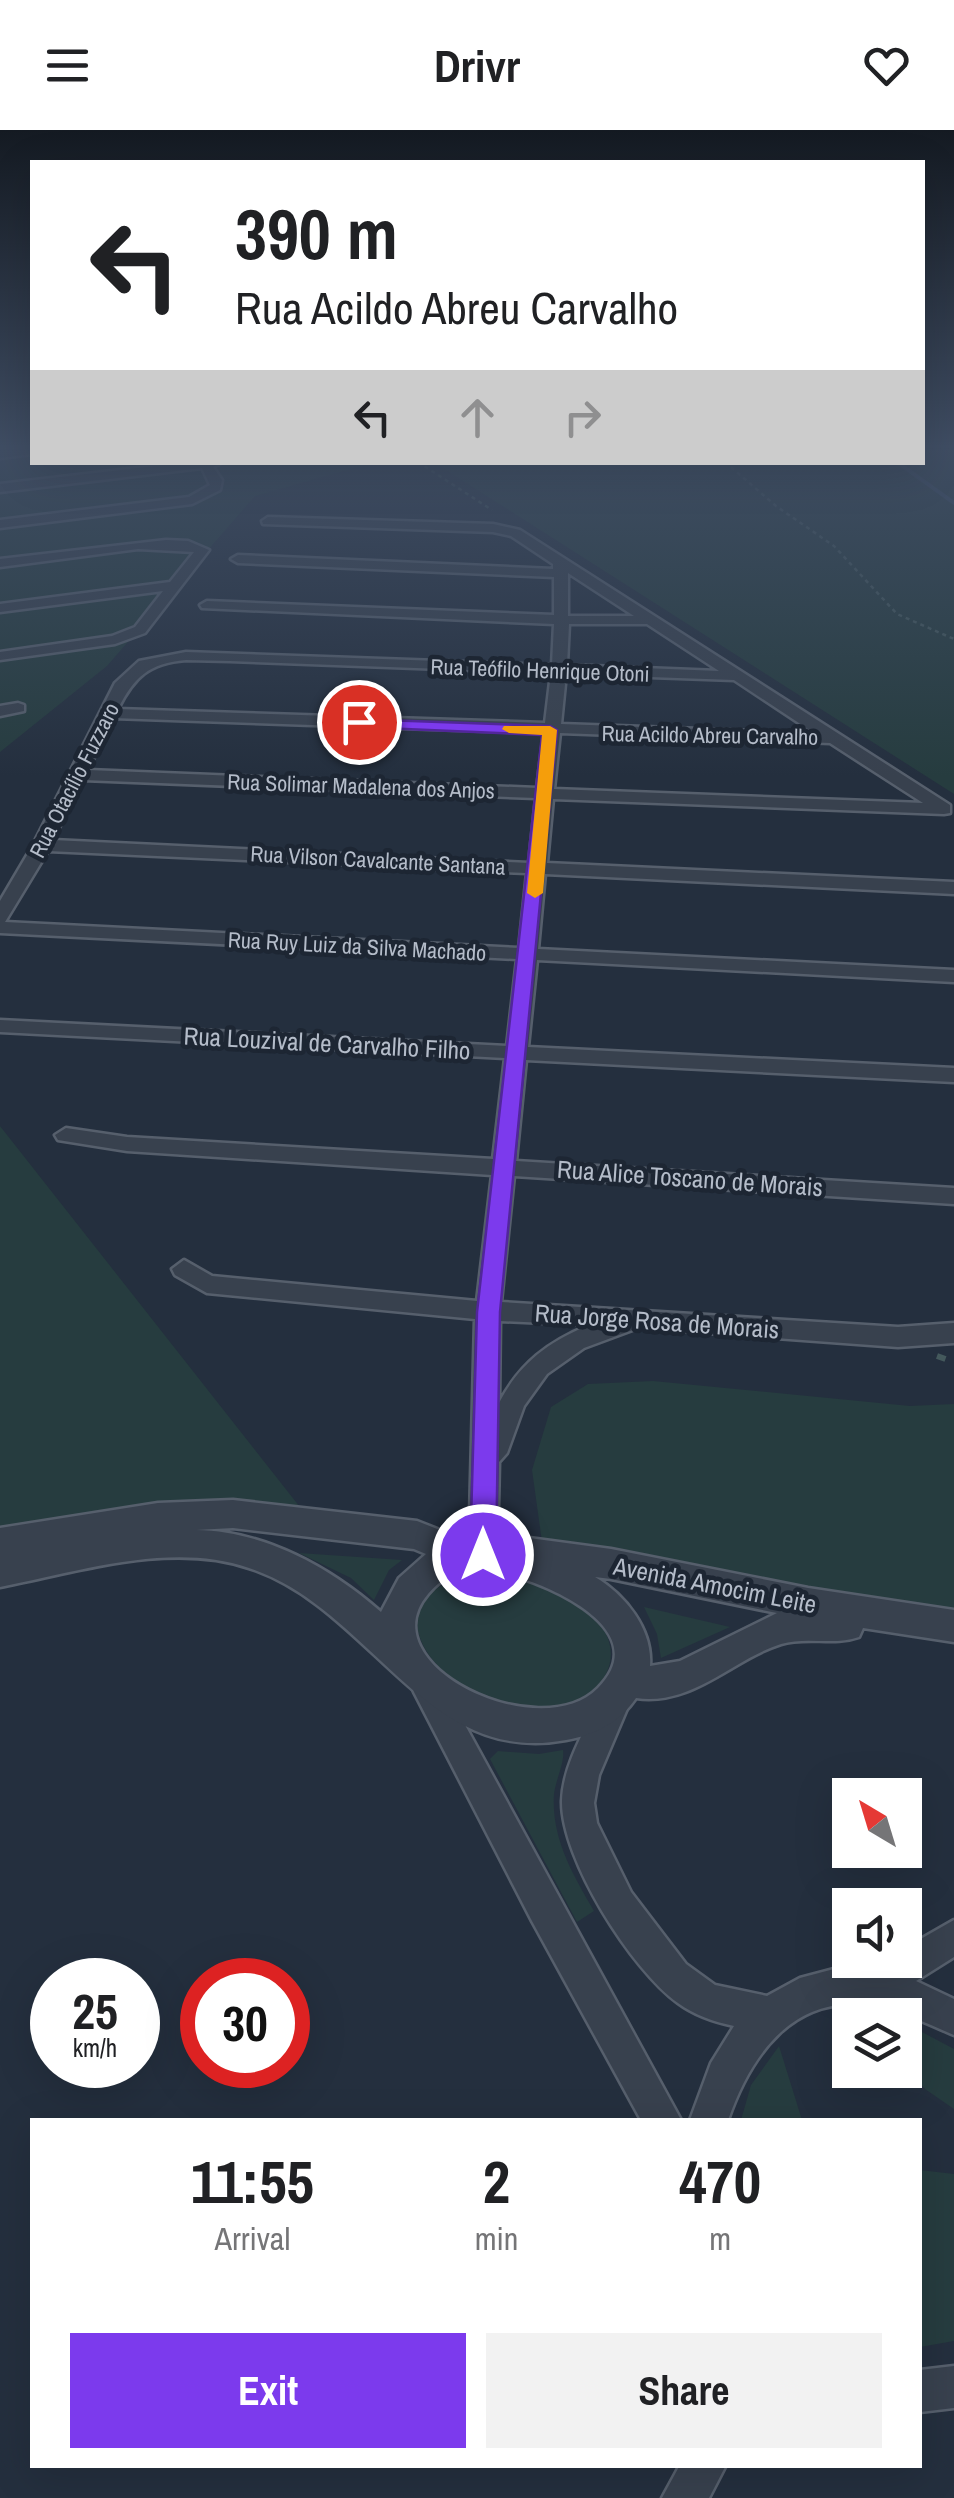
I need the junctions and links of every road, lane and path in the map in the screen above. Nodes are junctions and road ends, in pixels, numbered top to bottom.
1 (59, 556) edge
2 (200, 556) edge
3 (544, 556) edge
4 (843, 556) edge
5 (238, 560) dead end
6 (0, 563) edge
7 (561, 567) junction
8 (176, 584) junction
9 (207, 605) dead end
10 (0, 608) edge
11 (562, 620) junction
12 (653, 620) junction
13 (954, 639) edge
14 (0, 656) edge
15 (161, 657) joint
16 (558, 672) junction
17 (739, 676) junction
18 (18, 708) dead end
19 (0, 711) edge
20 (109, 713) junction
21 (550, 730) junction
22 (831, 738) junction
23 (78, 775) junction
24 (546, 794) junction
25 (949, 812) edge
26 (42, 845) junction
27 (536, 868) junction
28 (954, 888) edge
29 (0, 917) edge
30 (0, 927) edge
31 (525, 955) junction
32 (954, 976) edge
33 (0, 1026) edge
34 (515, 1051) junction
35 (954, 1075) edge
36 (66, 1135) dead end
37 (502, 1165) junction
38 (954, 1196) edge
39 (184, 1270) dead end
40 (488, 1312) junction
41 (650, 1318) junction
42 (954, 1333) edge
43 (482, 1487) junction
44 (0, 1542) edge
45 (482, 1555) junction
46 (0, 1572) edge
47 (941, 1625) edge
48 (420, 1677) junction
49 (622, 1688) junction
50 (954, 1936) edge
51 (875, 1988) junction
52 (769, 2014) junction
53 (954, 2016) edge
54 (661, 2118) edge
55 (709, 2118) edge
56 (686, 2468) edge
57 (703, 2468) edge
58 (684, 2498) edge

1 - 6 street
2 - 8 street
3 - 7 street
4 - 13 path
5 - 7 street
7 - 11 street
7 - 12 street
8 - 10 street
8 - 14 street
9 - 11 street
11 - 12 street
11 - 16 street
12 - 17 street
15 - 16 street, Rua Teófilo Henrique Otoni
15 - 20 street, Rua Otacílio Fuzzaro
16 - 17 street, Rua Teófilo Henrique Otoni
16 - 21 street
17 - 22 street
18 - 19 street
20 - 21 street, Rua Acildo Abreu Carvalho
20 - 23 street, Rua Otacílio Fuzzaro
21 - 22 street, Rua Acildo Abreu Carvalho
21 - 24 street
22 - 25 street
23 - 24 street, Rua Solimar Madalena dos Anjos
23 - 26 street, Rua Otacílio Fuzzaro
24 - 25 street, Rua Solimar Madalena dos Anjos
24 - 27 street
26 - 27 street, Rua Vilson Cavalcante Santana
26 - 29 street, Rua Otacílio Fuzzaro
27 - 28 street, Rua Vilson Cavalcante Santana
27 - 31 street
30 - 31 street, Rua Ruy Luiz da Silva Machado
31 - 32 street, Rua Ruy Luiz da Silva Machado
31 - 34 street
33 - 34 street, Rua Louzival de Carvalho Filho
34 - 35 street, Rua Louzival de Carvalho Filho
34 - 37 street
36 - 37 street, Rua Alice Toscano de Morais
37 - 38 street, Rua Alice Toscano de Morais
37 - 40 street
39 - 40 street, Rua Jorge Rosa de Morais
40 - 41 street, Rua Jorge Rosa de Morais
40 - 43 street
41 - 42 street, Rua Jorge Rosa de Morais
41 - 43 street
43 - 45 street
44 - 45 street, Avenida Amocim Leite
45 - 47 street, Avenida Amocim Leite
45 - 48 street, Avenida Amocim Leite
45 - 49 street, Avenida Amocim Leite
46 - 48 street, Avenida Amocim Leite
47 - 49 street, Avenida Amocim Leite
48 - 49 street, Avenida Amocim Leite
48 - 54 street
49 - 52 street
50 - 51 street
51 - 52 street
51 - 53 street
52 - 55 street
56 - 58 street
57 - 58 street

